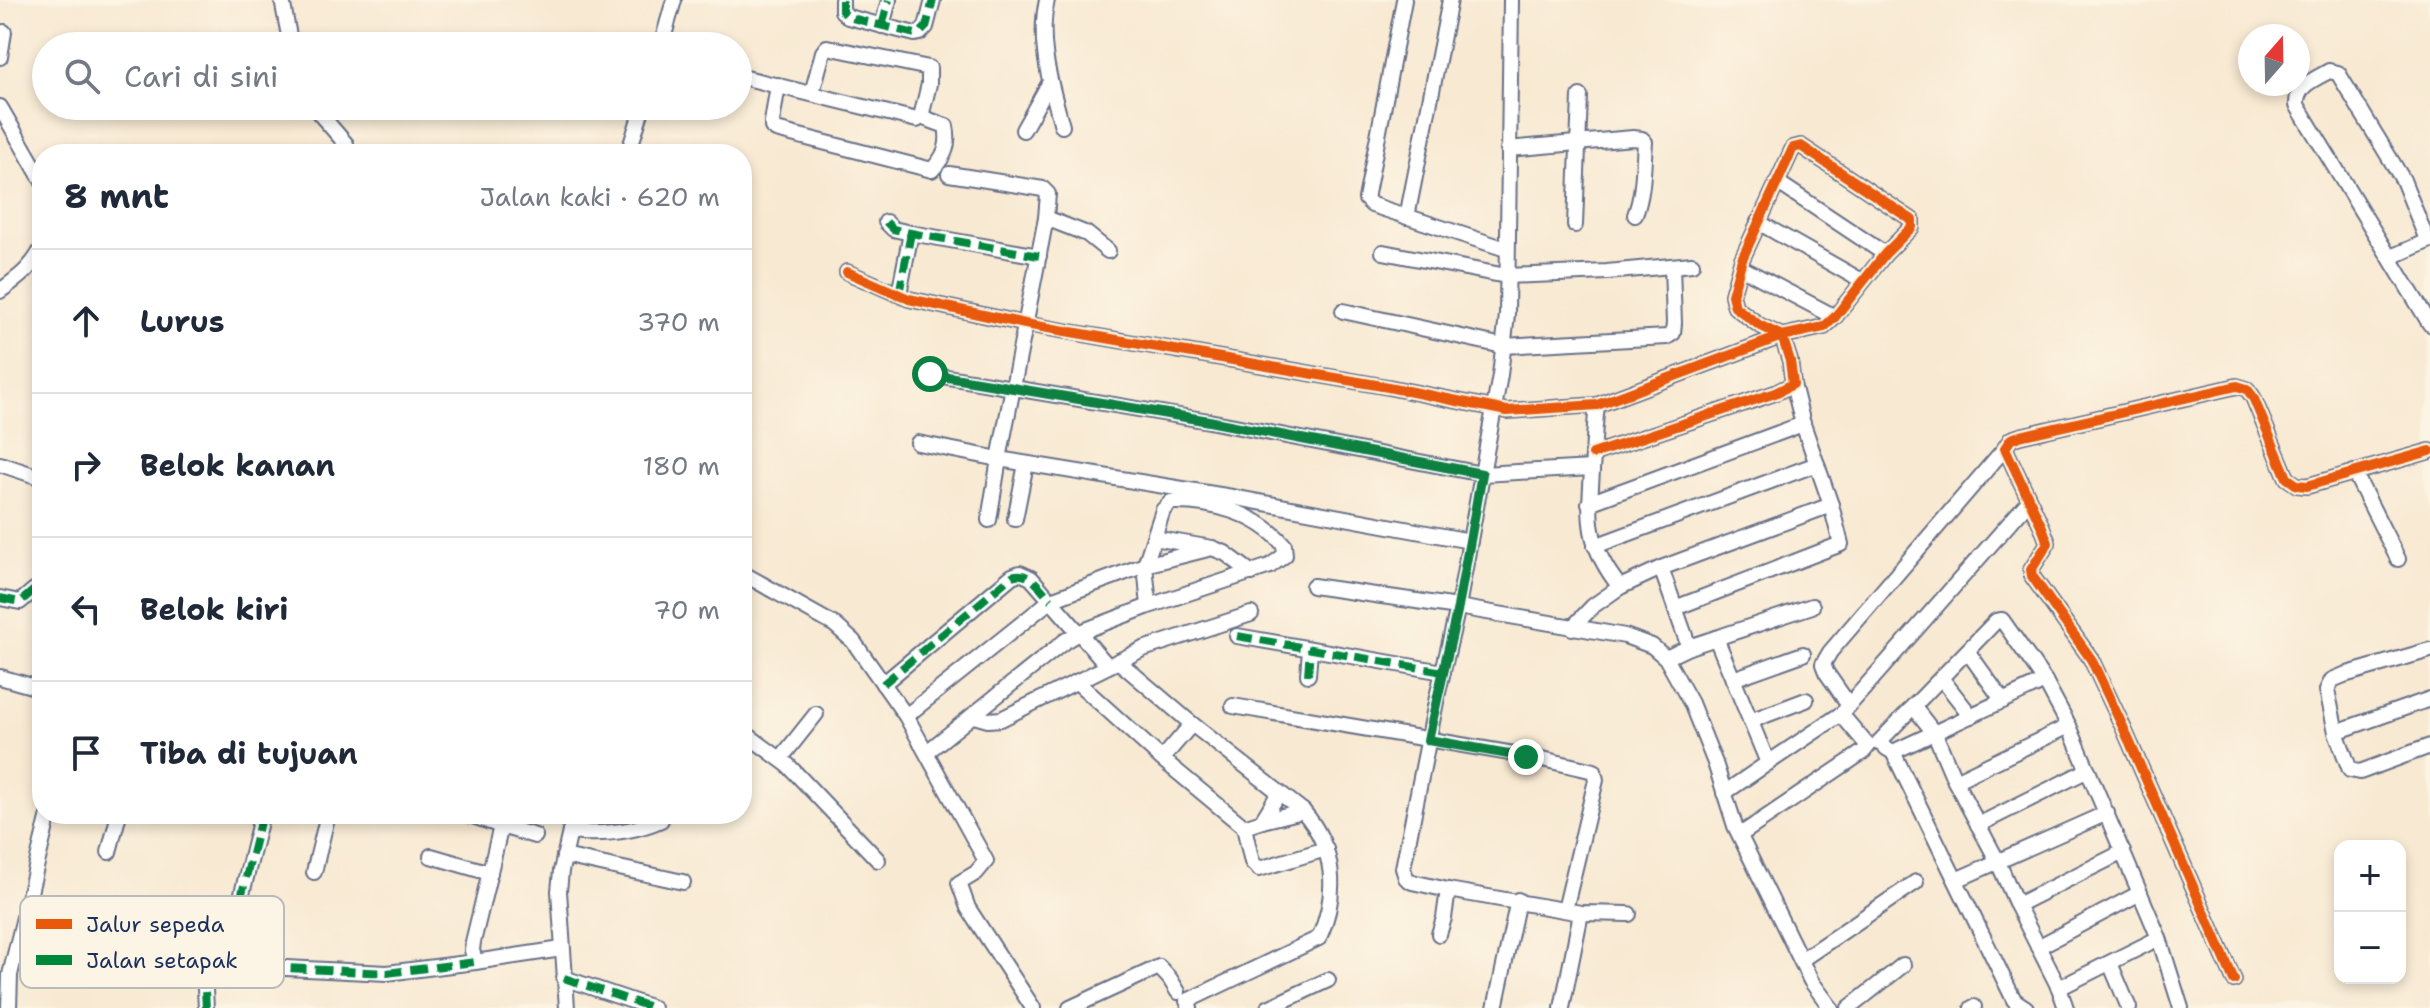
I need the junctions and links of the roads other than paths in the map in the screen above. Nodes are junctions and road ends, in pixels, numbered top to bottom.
1 (282, 0) edge
2 (674, 0) edge
3 (842, 0) edge
4 (889, 0) edge
5 (933, 0) edge
6 (1047, 0) edge
7 (1404, 0) edge
8 (1450, 0) edge
9 (1511, 0) edge
10 (882, 26) junction
11 (4, 32) dead end
12 (288, 32) edge
13 (665, 32) edge
14 (0, 57) edge
15 (752, 79) edge
16 (1050, 82) junction
17 (778, 85) junction
18 (812, 93) junction
19 (1580, 96) dead end
20 (0, 107) edge
21 (921, 117) junction
22 (325, 120) edge
23 (639, 120) edge
24 (1062, 126) dead end
25 (1023, 130) dead end
26 (346, 144) edge
27 (631, 144) edge
28 (1577, 144) junction
29 (1508, 149) junction
30 (32, 163) edge
31 (949, 174) dead end
32 (1777, 182) junction
33 (1635, 215) dead end
34 (1407, 217) junction
35 (1046, 218) junction
36 (886, 222) dead end
37 (1758, 222) junction
38 (1575, 225) dead end
39 (911, 233) junction
40 (2429, 240) edge
41 (1506, 249) junction
42 (1108, 251) dead end
43 (1383, 252) dead end
44 (1885, 254) junction
45 (1039, 256) junction
46 (2391, 257) junction
47 (1692, 264) dead end
48 (32, 265) edge
49 (1672, 266) junction
50 (1740, 267) junction
51 (847, 272) dead end
52 (1506, 276) junction
53 (1862, 281) junction
54 (0, 291) edge
55 (899, 294) junction
56 (1343, 311) dead end
57 (1835, 317) junction
58 (1025, 324) junction
59 (2430, 324) edge
60 (1782, 336) junction
61 (1503, 346) junction
62 (930, 374) dead end
63 (1793, 384) junction
64 (1013, 387) junction
65 (1597, 405) junction
66 (1495, 409) junction
67 (1803, 424) junction
68 (918, 443) dead end
69 (2005, 448) junction
70 (2430, 451) edge
71 (999, 459) junction
72 (1592, 461) junction
73 (0, 464) edge
74 (1026, 464) junction
75 (1817, 464) junction
76 (2354, 472) junction
77 (1482, 474) junction
78 (32, 475) edge
79 (2029, 501) junction
80 (1589, 503) junction
81 (1831, 505) junction
82 (1015, 519) dead end
83 (989, 520) dead end
84 (1154, 538) junction
85 (1470, 541) junction
86 (1595, 546) junction
87 (1212, 548) junction
88 (2398, 559) dead end
89 (1145, 565) junction
90 (1661, 568) junction
91 (1252, 573) junction
92 (752, 579) edge
93 (1313, 586) dead end
94 (1620, 587) junction
95 (32, 592) edge
96 (0, 598) edge
97 (1051, 600) junction
98 (1149, 606) junction
99 (1812, 606) dead end
100 (1458, 607) junction
101 (1675, 608) junction
102 (1251, 614) dead end
103 (1572, 628) junction
104 (1078, 633) junction
105 (1237, 636) dead end
106 (1716, 638) junction
107 (1689, 647) junction
108 (1143, 649) junction
109 (1310, 649) junction
110 (2430, 650) edge
111 (1968, 652) junction
112 (1803, 654) dead end
113 (1666, 658) junction
114 (1113, 663) junction
115 (1443, 672) junction
116 (1308, 675) dead end
117 (1138, 676) junction
118 (0, 677) edge
119 (1733, 679) junction
120 (1942, 679) junction
121 (2045, 681) junction
122 (1077, 682) junction
123 (883, 684) junction
124 (32, 686) edge
125 (2430, 699) edge
126 (1806, 700) dead end
127 (2003, 701) junction
128 (1233, 706) dead end
129 (1913, 706) junction
130 (1845, 709) junction
131 (816, 714) dead end
132 (906, 716) junction
133 (974, 716) junction
134 (1971, 716) junction
135 (1750, 721) junction
136 (1192, 724) junction
137 (2069, 726) junction
138 (2336, 732) junction
139 (1935, 734) junction
140 (752, 738) edge
141 (1428, 740) junction
142 (1874, 744) junction
143 (2429, 749) edge
144 (927, 752) junction
145 (1893, 752) junction
146 (781, 758) junction
147 (1162, 759) junction
148 (1768, 763) junction
149 (2088, 770) junction
150 (1955, 781) junction
151 (1279, 793) junction
152 (1724, 793) junction
153 (1303, 811) junction
154 (2107, 813) junction
155 (1262, 821) junction
156 (46, 824) edge
157 (116, 824) edge
158 (259, 824) edge
159 (326, 824) edge
160 (495, 824) edge
161 (572, 824) edge
162 (652, 824) edge
163 (1978, 825) junction
164 (501, 826) junction
165 (1244, 827) junction
166 (570, 832) junction
167 (1740, 835) junction
168 (535, 836) dead end
169 (1326, 849) junction
170 (109, 852) dead end
171 (2123, 852) junction
172 (431, 856) dead end
173 (564, 856) junction
174 (878, 860) dead end
175 (1998, 862) junction
176 (314, 872) dead end
177 (490, 873) junction
178 (1956, 880) junction
179 (683, 882) dead end
180 (1916, 882) dead end
181 (1448, 890) junction
182 (2140, 893) junction
183 (25, 896) edge
184 (241, 896) edge
185 (1518, 900) junction
186 (2017, 905) junction
187 (1565, 910) junction
188 (20, 912) edge
189 (1581, 913) junction
190 (1629, 914) dead end
191 (1439, 934) dead end
192 (2159, 938) junction
193 (2038, 947) junction
194 (562, 949) junction
195 (7, 956) edge
196 (1801, 960) junction
197 (475, 962) junction
198 (2110, 963) junction
199 (1903, 965) dead end
200 (284, 968) edge
201 (564, 978) junction
202 (1328, 980) dead end
203 (2234, 980) dead end
204 (205, 988) edge
205 (2059, 988) junction
206 (1182, 1002) edge
207 (2127, 1007) edge
208 (9, 1008) edge
209 (206, 1008) edge
210 (567, 1008) edge
211 (653, 1008) edge
212 (1033, 1008) edge
213 (1070, 1008) edge
214 (1268, 1008) edge
215 (1495, 1008) edge
216 (1562, 1008) edge
217 (1831, 1008) edge
218 (1849, 1008) edge
219 (2026, 1008) edge
220 (2066, 1008) edge
221 (2181, 1008) edge

1 - 12 street
2 - 13 street
3 - 10 street
4 - 10 street
5 - 10 street
6 - 16 street
7 - 34 street
8 - 34 street
9 - 29 street
11 - 14 street
15 - 17 street
16 - 24 street
16 - 25 street
17 - 18 street
17 - 21 street
18 - 21 street
18 - 21 street
19 - 28 street
20 - 30 street
22 - 26 street
23 - 27 street
28 - 29 street
28 - 33 street
28 - 38 street
29 - 41 street
31 - 35 street
32 - 37 street
32 - 44 street
32 - 44 street
34 - 41 street
35 - 42 street
35 - 45 street
36 - 39 street
37 - 50 street
37 - 53 street
39 - 45 street
39 - 55 street
40 - 46 street
40 - 46 street
41 - 52 street
43 - 52 street
44 - 53 street
45 - 58 street
46 - 59 street
47 - 49 street
48 - 54 street
49 - 52 street
49 - 61 street
50 - 57 street
50 - 60 street
51 - 55 street
52 - 61 street
53 - 57 street
55 - 58 street
56 - 61 street
57 - 60 street
58 - 64 street
58 - 66 street
60 - 63 street
60 - 65 street
61 - 66 street
62 - 64 street
63 - 67 street
63 - 72 street
64 - 71 street
64 - 77 street
65 - 66 street
65 - 72 street
66 - 77 street
67 - 75 street
67 - 80 street
68 - 71 street
69 - 76 street
69 - 79 street
69 - 130 street
70 - 76 street
71 - 74 street
71 - 83 street
72 - 77 street
72 - 80 street
73 - 78 street
74 - 82 street
74 - 85 street
75 - 81 street
75 - 86 street
76 - 88 street
77 - 85 street
79 - 130 street
79 - 203 street
80 - 86 street
81 - 90 street
81 - 101 street
84 - 87 street
84 - 89 street
84 - 91 street
85 - 100 street
86 - 94 street
87 - 89 street
87 - 91 street
89 - 97 street
89 - 98 street
90 - 94 street
90 - 101 street
91 - 98 street
92 - 123 street
93 - 100 street
94 - 103 street
95 - 96 street
97 - 104 street
97 - 123 street
97 - 132 street
98 - 104 street
99 - 106 street
100 - 103 street
100 - 115 street
101 - 107 street
102 - 108 street
103 - 113 street
104 - 114 street
104 - 133 street
105 - 109 street
106 - 107 street
106 - 119 street
107 - 113 street
108 - 114 street
108 - 117 street
109 - 115 street
109 - 116 street
110 - 138 street
111 - 120 street
111 - 121 street
111 - 127 street
112 - 119 street
113 - 152 street
114 - 117 street
114 - 122 street
115 - 141 street
117 - 136 street
118 - 124 street
119 - 135 street
120 - 129 street
120 - 134 street
121 - 127 street
121 - 137 street
122 - 133 street
122 - 147 street
123 - 132 street
125 - 138 street
126 - 135 street
127 - 134 street
128 - 141 street
129 - 139 street
129 - 142 street
130 - 142 street
130 - 148 street
131 - 146 street
132 - 144 street
133 - 144 street
134 - 139 street
135 - 148 street
136 - 147 street
136 - 151 street
137 - 149 street
137 - 150 street
138 - 143 street
139 - 145 street
139 - 150 street
140 - 146 street
141 - 181 street
141 - 187 street
142 - 145 street
142 - 167 street
144 - 212 street
145 - 178 street
146 - 174 street
147 - 165 street
148 - 152 street
149 - 154 street
149 - 163 street
150 - 163 street
151 - 153 street
151 - 155 street
152 - 167 street
153 - 155 street
153 - 169 street
154 - 171 street
154 - 175 street
155 - 165 street
156 - 183 street
157 - 170 street
158 - 184 street
159 - 176 street
160 - 164 street
161 - 166 street
162 - 166 street
163 - 175 street
164 - 168 street
164 - 177 street
165 - 169 street
166 - 173 street
167 - 196 street
169 - 206 street
171 - 182 street
171 - 186 street
172 - 177 street
173 - 179 street
173 - 194 street
175 - 178 street
175 - 186 street
177 - 197 street
178 - 219 street
180 - 196 street
181 - 185 street
181 - 191 street
182 - 192 street
182 - 193 street
185 - 187 street
185 - 215 street
186 - 193 street
187 - 189 street
188 - 195 street
189 - 190 street
189 - 216 street
192 - 198 street
192 - 221 street
193 - 205 street
194 - 197 street
194 - 201 street
195 - 208 street
196 - 217 street
197 - 200 street
198 - 205 street
198 - 207 street
199 - 218 street
201 - 210 street
201 - 211 street
202 - 214 street
204 - 209 street
205 - 220 street
206 - 213 street

